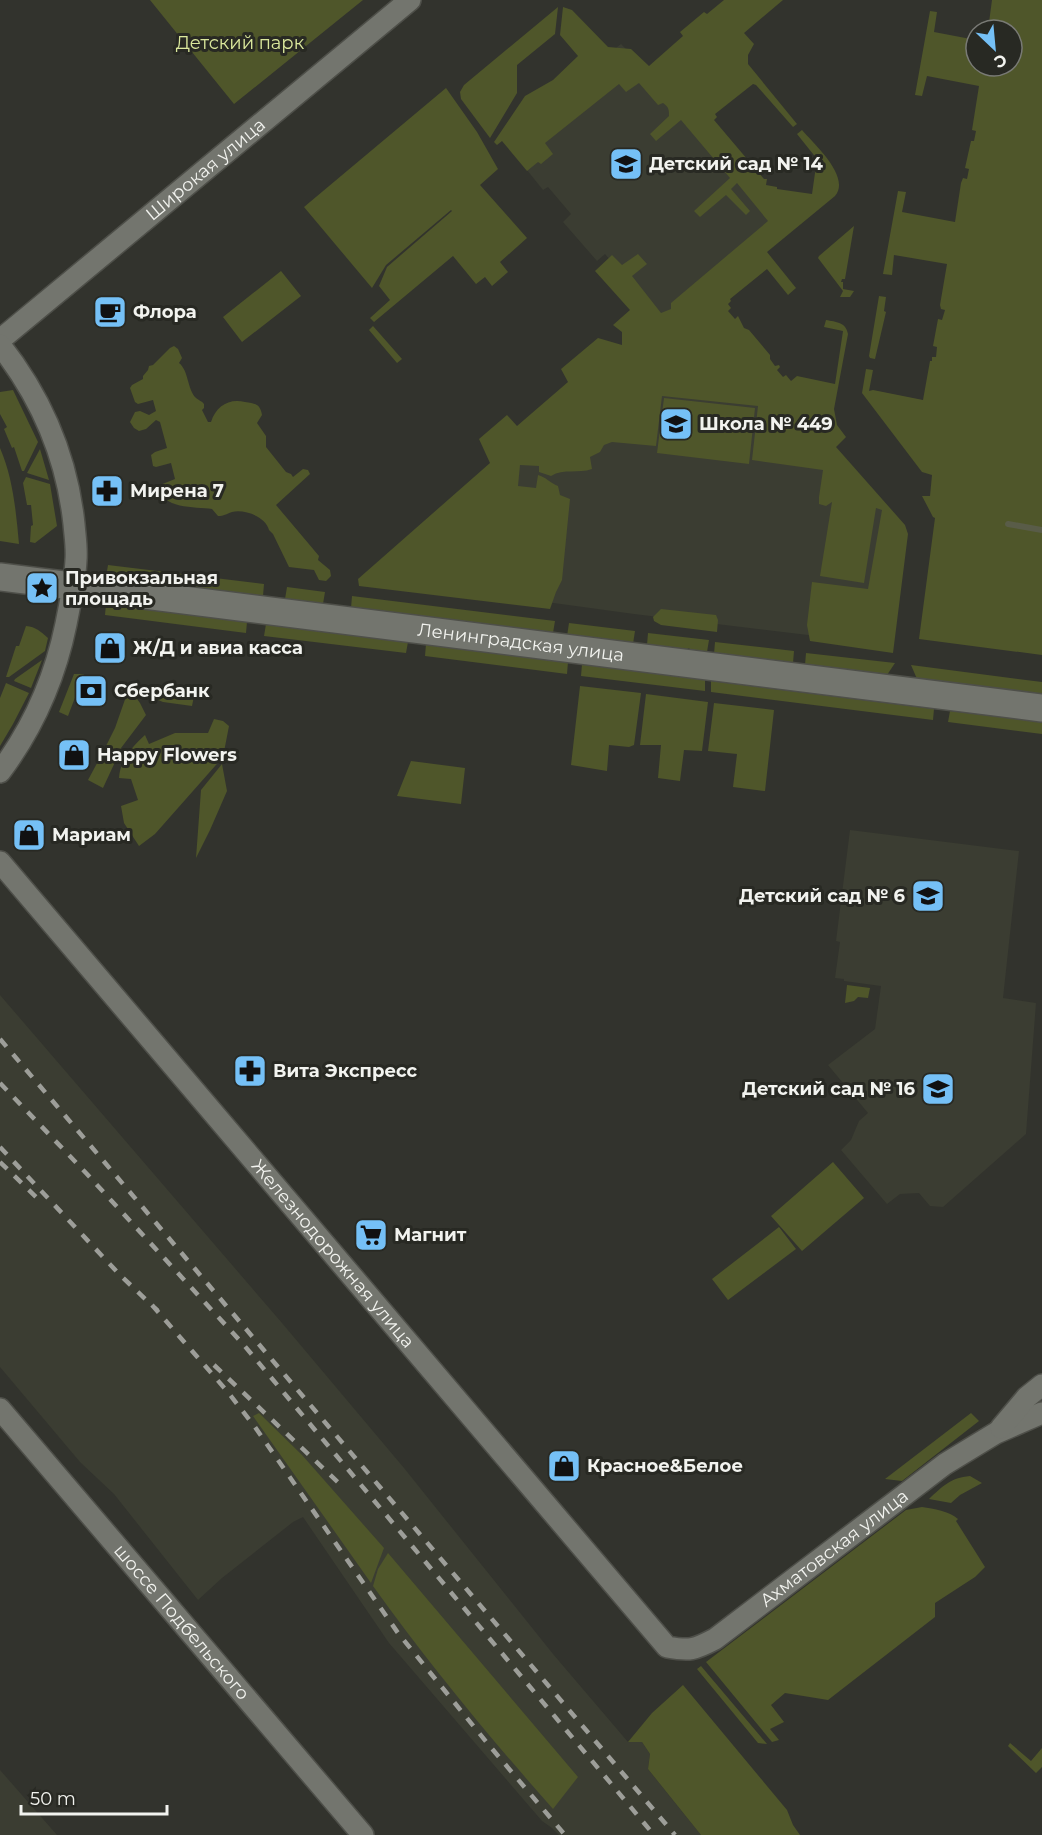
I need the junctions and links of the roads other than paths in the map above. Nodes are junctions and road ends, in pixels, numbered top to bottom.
1 (410, 0) edge
2 (0, 340) edge
3 (0, 345) edge
4 (0, 577) edge
5 (74, 586) junction
6 (1042, 708) edge
7 (0, 772) edge
8 (0, 862) edge
9 (1042, 1385) edge
10 (0, 1409) edge
11 (1042, 1413) edge
12 (996, 1433) junction
13 (667, 1647) joint
14 (363, 1835) edge

1 - 2 street, Широкая улица
3 - 5 street
4 - 5 street, Ленинградская улица
5 - 6 street, Ленинградская улица
5 - 7 street
8 - 13 street, Железнодорожная улица
9 - 12 street, Ахматовская улица
10 - 14 street, шоссе Подбельского
11 - 12 street, Ахматовская улица
12 - 13 street, Ахматовская улица

